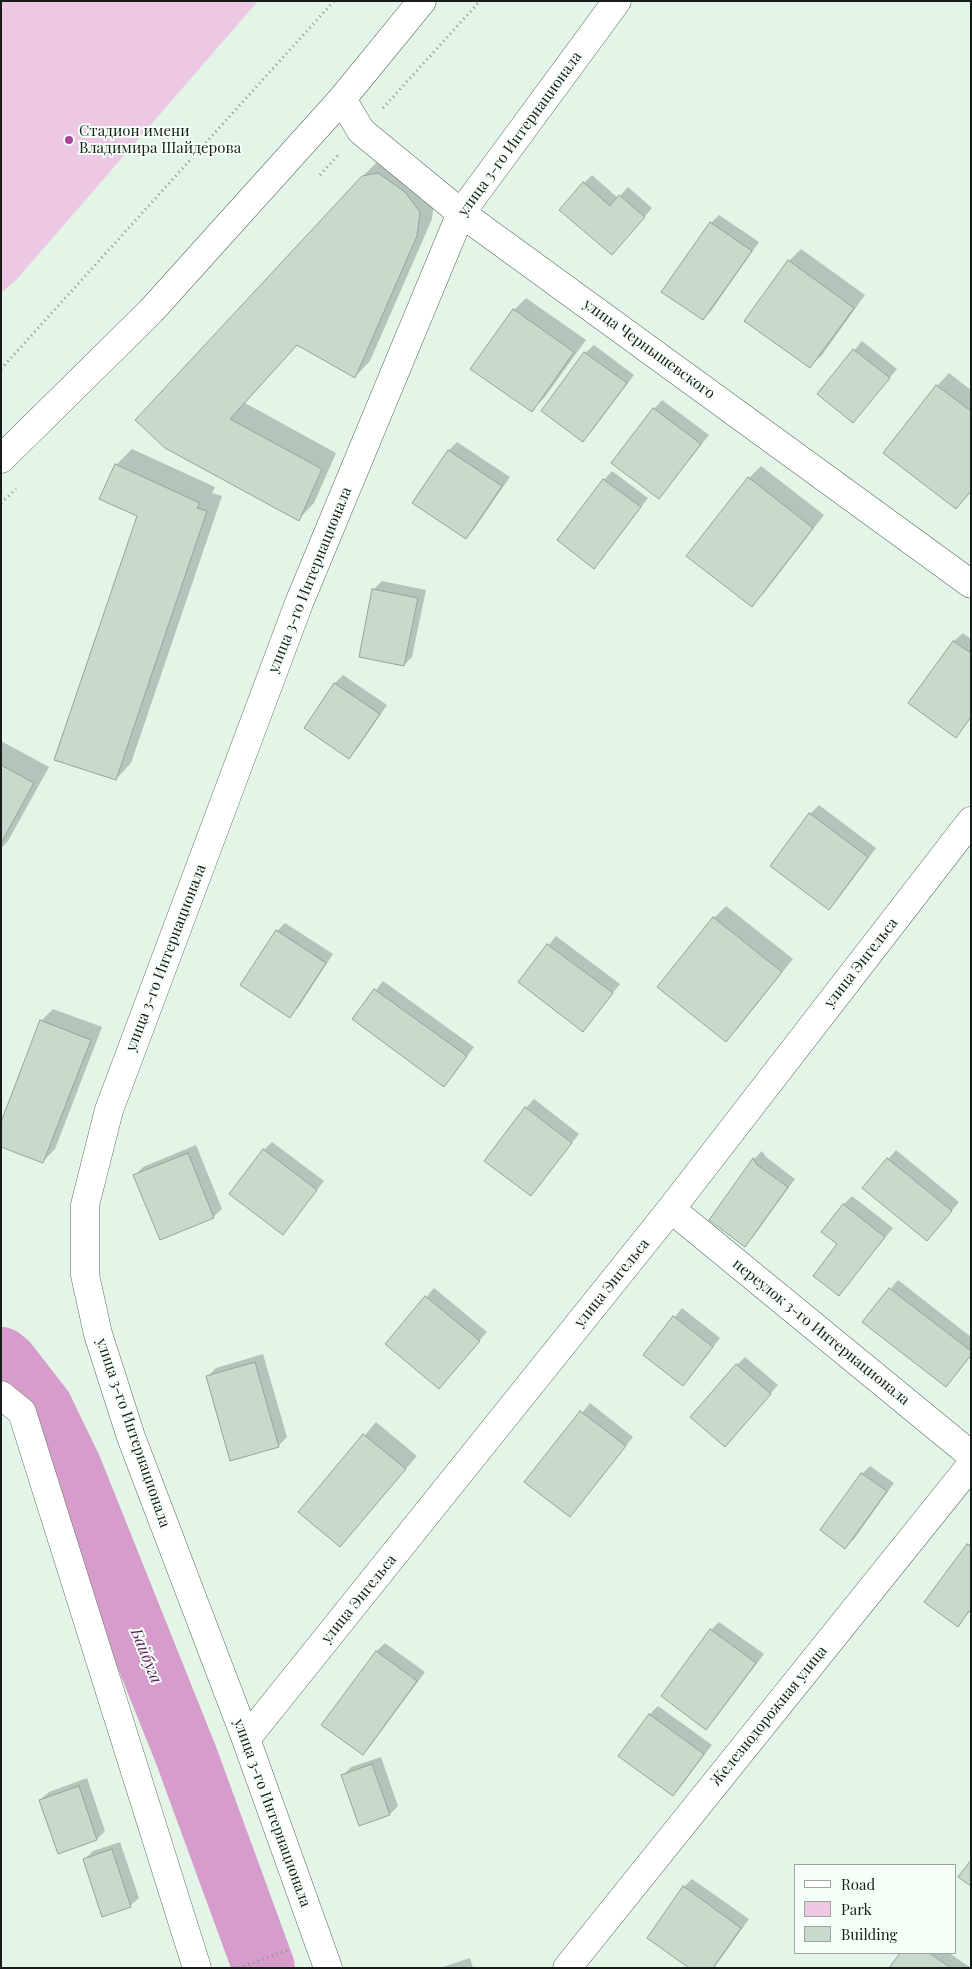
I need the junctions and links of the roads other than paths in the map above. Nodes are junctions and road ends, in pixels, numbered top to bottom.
1 (422, 1) edge
2 (617, 1) edge
3 (342, 99) junction
4 (461, 213) junction
5 (1, 459) edge
6 (971, 584) edge
7 (971, 821) edge
8 (671, 1209) junction
9 (1, 1395) edge
10 (971, 1455) edge
11 (971, 1464) edge
12 (246, 1739) junction
13 (197, 1968) edge
14 (328, 1968) edge
15 (567, 1968) edge

1 - 3 street
2 - 4 street, улица 3-го Интернационала
3 - 4 street, улица Чернышевского
3 - 5 street
4 - 6 street, улица Чернышевского
4 - 12 street, улица 3-го Интернационала
7 - 8 street, улица Энгельса
8 - 10 street, переулок 3-го Интернационала
8 - 12 street, улица Энгельса
9 - 13 street
11 - 15 street, Железнодорожная улица
12 - 14 street, улица 3-го Интернационала

